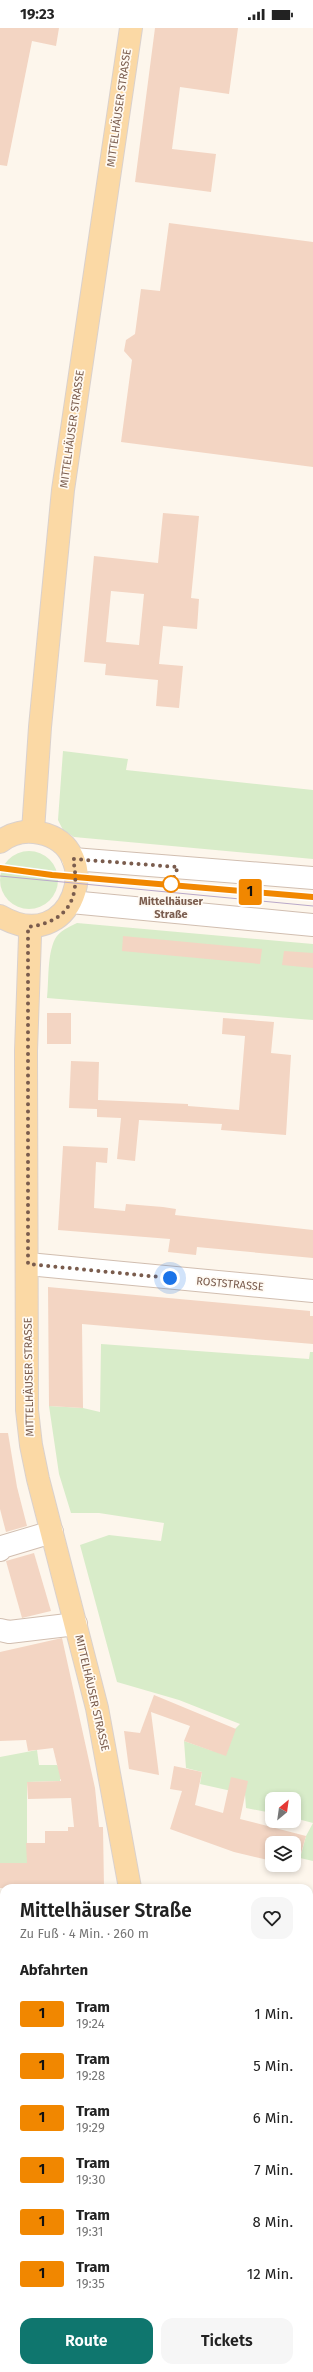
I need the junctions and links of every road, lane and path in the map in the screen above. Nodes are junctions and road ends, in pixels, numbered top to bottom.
1 (131, 28) edge
2 (33, 831) junction
3 (0, 842) edge
4 (73, 859) junction
5 (313, 878) edge
6 (71, 902) junction
7 (0, 916) edge
8 (313, 925) edge
9 (28, 927) junction
10 (28, 1264) junction
11 (313, 1291) edge
12 (52, 1532) junction
13 (0, 1550) edge
14 (76, 1624) junction
15 (0, 1630) edge
16 (129, 1884) edge

1 - 2 main road, MITTELHÄUSER STRASSE
2 - 3 main road
2 - 4 main road
4 - 5 street
4 - 6 main road
6 - 8 street
6 - 9 main road
7 - 9 main road
9 - 10 main road, MITTELHÄUSER STRASSE
10 - 11 street, ROSTSTRASSE
10 - 12 main road, MITTELHÄUSER STRASSE
12 - 13 street
12 - 14 main road, MITTELHÄUSER STRASSE
14 - 15 street
14 - 16 main road, MITTELHÄUSER STRASSE

